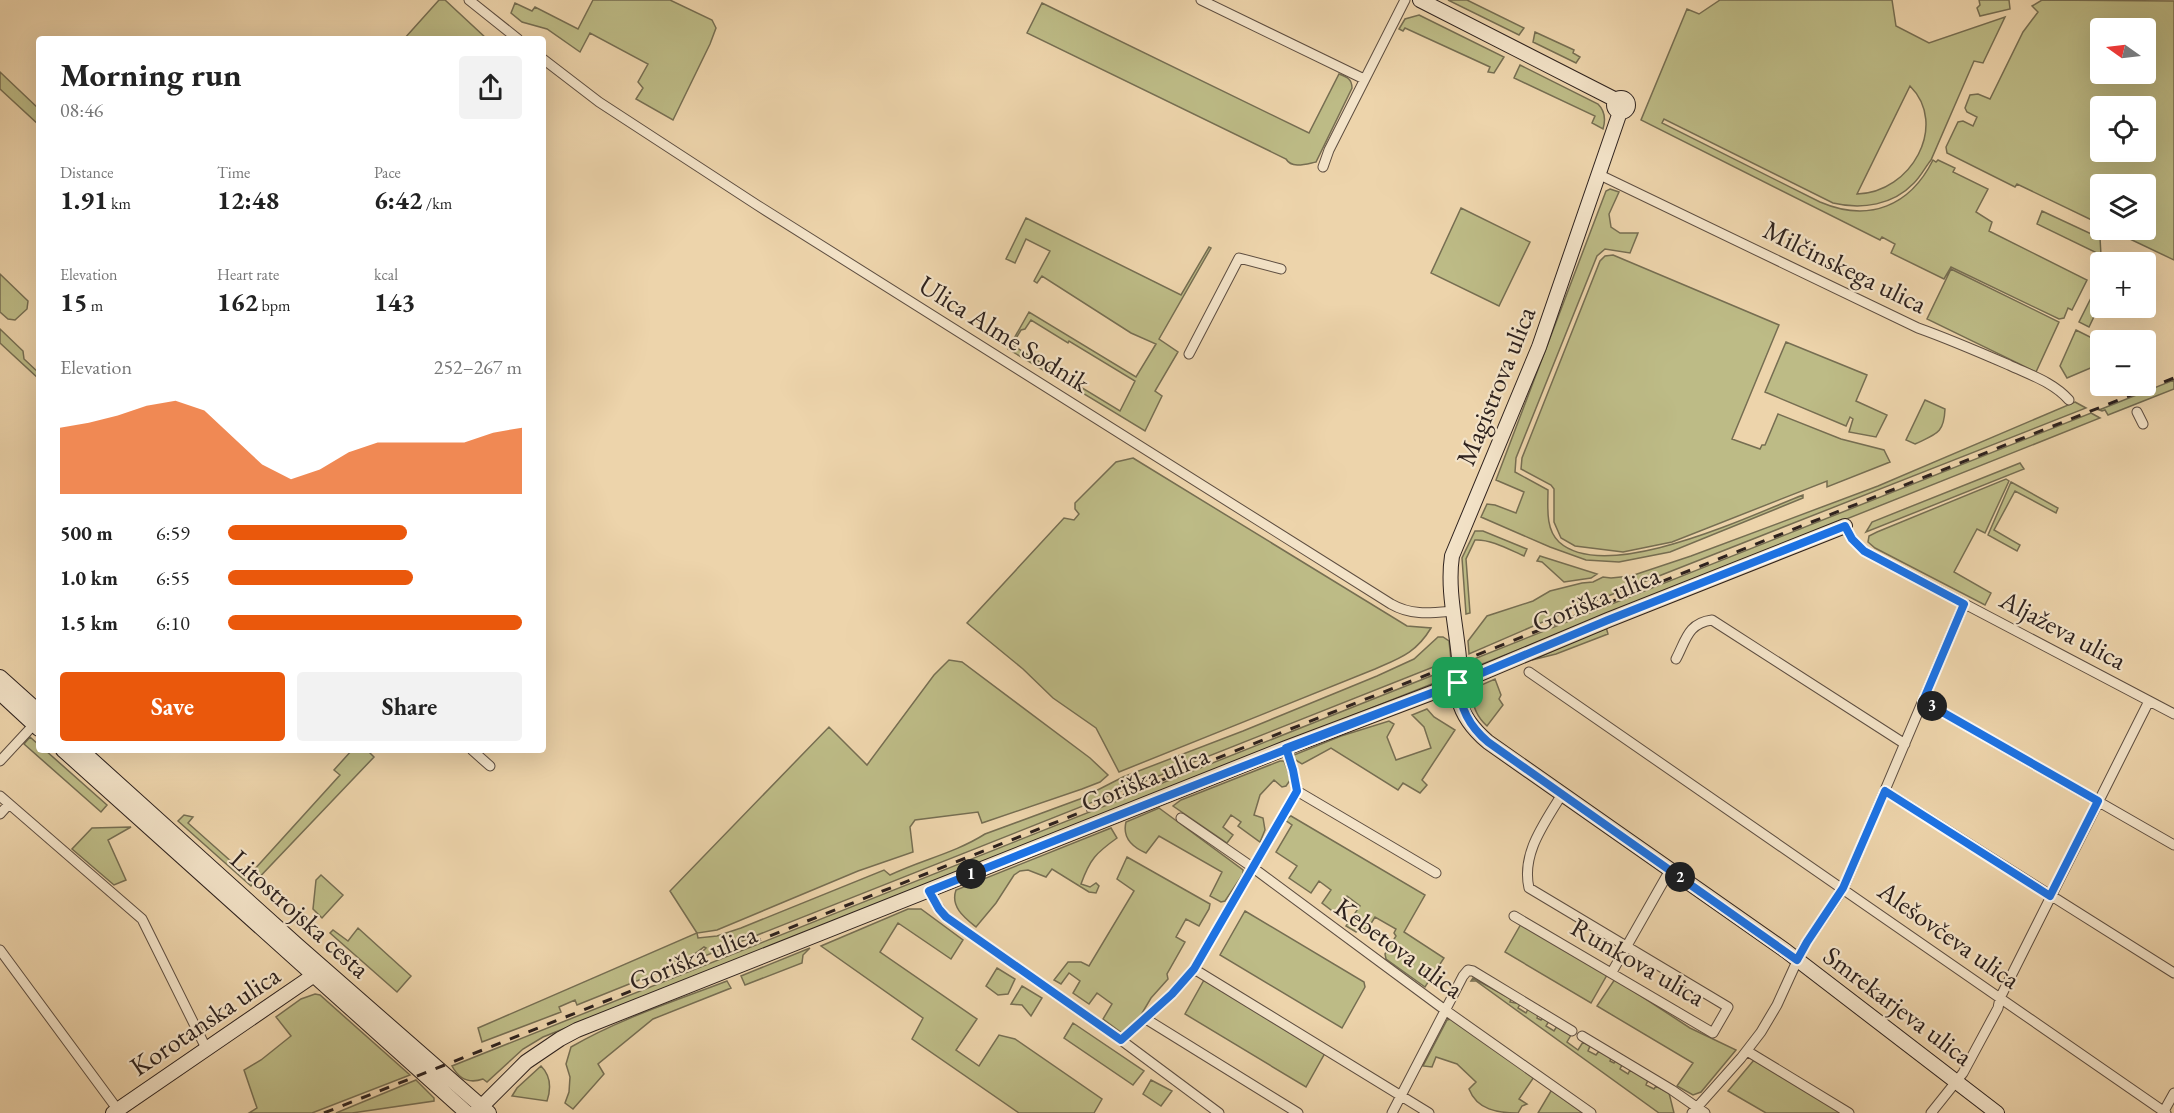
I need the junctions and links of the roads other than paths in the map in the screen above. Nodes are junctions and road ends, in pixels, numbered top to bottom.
1 (469, 0) edge
2 (1201, 0) edge
3 (1405, 0) edge
4 (1420, 0) edge
5 (514, 36) edge
6 (546, 61) edge
7 (1364, 79) junction
8 (1323, 167) dead end
9 (1600, 175) junction
10 (1281, 269) dead end
11 (1189, 354) dead end
12 (2069, 399) dead end
13 (2137, 412) dead end
14 (2143, 424) dead end
15 (1845, 526) joint
16 (1964, 604) junction
17 (1454, 611) junction
18 (1676, 659) dead end
19 (1529, 672) dead end
20 (0, 677) edge
21 (1458, 683) junction
22 (0, 693) edge
23 (1923, 701) junction
24 (2149, 701) junction
25 (2174, 714) edge
26 (36, 719) edge
27 (36, 720) edge
28 (36, 723) edge
29 (1905, 744) junction
30 (1286, 748) junction
31 (66, 753) edge
32 (84, 753) edge
33 (475, 753) edge
34 (0, 761) edge
35 (490, 766) dead end
36 (1297, 791) junction
37 (1885, 791) junction
38 (1562, 794) junction
39 (0, 796) edge
40 (2098, 801) junction
41 (9, 804) junction
42 (0, 814) edge
43 (1181, 818) dead end
44 (2174, 845) edge
45 (1252, 867) junction
46 (1670, 870) junction
47 (1436, 873) dead end
48 (1843, 888) junction
49 (929, 891) junction
50 (2050, 896) junction
51 (1514, 916) dead end
52 (1626, 947) junction
53 (0, 950) edge
54 (1797, 960) junction
55 (1194, 969) junction
56 (319, 972) junction
57 (1612, 972) junction
58 (2174, 973) edge
59 (341, 991) junction
60 (2000, 998) junction
61 (1445, 1010) junction
62 (1146, 1018) junction
63 (1572, 1031) dead end
64 (1582, 1036) dead end
65 (1121, 1040) junction
66 (206, 1048) junction
67 (1747, 1051) junction
68 (1956, 1081) junction
69 (2174, 1093) edge
70 (1402, 1097) junction
71 (115, 1111) edge
72 (482, 1111) edge
73 (1698, 1111) edge
74 (2165, 1112) edge
75 (467, 1113) edge
76 (1219, 1113) edge
77 (1298, 1113) edge
78 (1392, 1113) edge
79 (1429, 1113) edge
80 (1591, 1113) edge
81 (1849, 1113) edge
82 (1931, 1113) edge
83 (1997, 1113) edge

1 - 5 street
2 - 7 street
3 - 7 street
4 - 9 street, Magistrova ulica
6 - 17 street, Ulica Alme Sodnik
7 - 8 street
9 - 12 street, Milčinskega ulica
9 - 17 street, Magistrova ulica
10 - 11 street
13 - 14 street
15 - 16 street, Aljaževa ulica
15 - 21 street, Goriška ulica
16 - 23 street
16 - 24 street, Aljaževa ulica
17 - 21 street, Magistrova ulica
18 - 29 street
19 - 48 street, Alešovčeva ulica
20 - 26 street
21 - 30 street, Goriška ulica
21 - 38 street, Smrekarjeva ulica
22 - 27 street
23 - 29 street
23 - 40 street
24 - 25 street, Aljaževa ulica
24 - 40 street
28 - 34 street
29 - 37 street
30 - 36 street
30 - 49 street, Goriška ulica
31 - 56 street, Litostrojska cesta
32 - 56 street, Litostrojska cesta
33 - 35 street
36 - 45 street
36 - 47 street
37 - 48 street
37 - 50 street
38 - 46 street, Smrekarjeva ulica
38 - 52 street
39 - 41 street
40 - 44 street
40 - 50 street
41 - 42 street
41 - 66 street
43 - 45 street, Kebetova ulica
45 - 55 street
45 - 61 street, Kebetova ulica
46 - 52 street
46 - 54 street, Smrekarjeva ulica
48 - 54 street
48 - 60 street, Alešovčeva ulica
49 - 65 street
49 - 72 street, Goriška ulica
50 - 58 street
50 - 60 street
51 - 57 street, Runkova ulica
52 - 57 street
52 - 57 street, Runkova ulica
53 - 71 street
54 - 67 street
54 - 68 street, Smrekarjeva ulica
55 - 62 street
55 - 70 street
56 - 59 street, Litostrojska cesta
56 - 66 street, Korotanska ulica
59 - 72 street, Litostrojska cesta
59 - 75 street, Litostrojska cesta
60 - 68 street
60 - 74 street, Alešovčeva ulica
61 - 63 street
61 - 70 street
61 - 80 street, Kebetova ulica
62 - 65 street
62 - 77 street
64 - 73 street
65 - 76 street
66 - 71 street, Korotanska ulica
67 - 73 street
67 - 81 street
68 - 82 street
68 - 83 street, Smrekarjeva ulica
69 - 74 street
70 - 78 street
70 - 79 street

